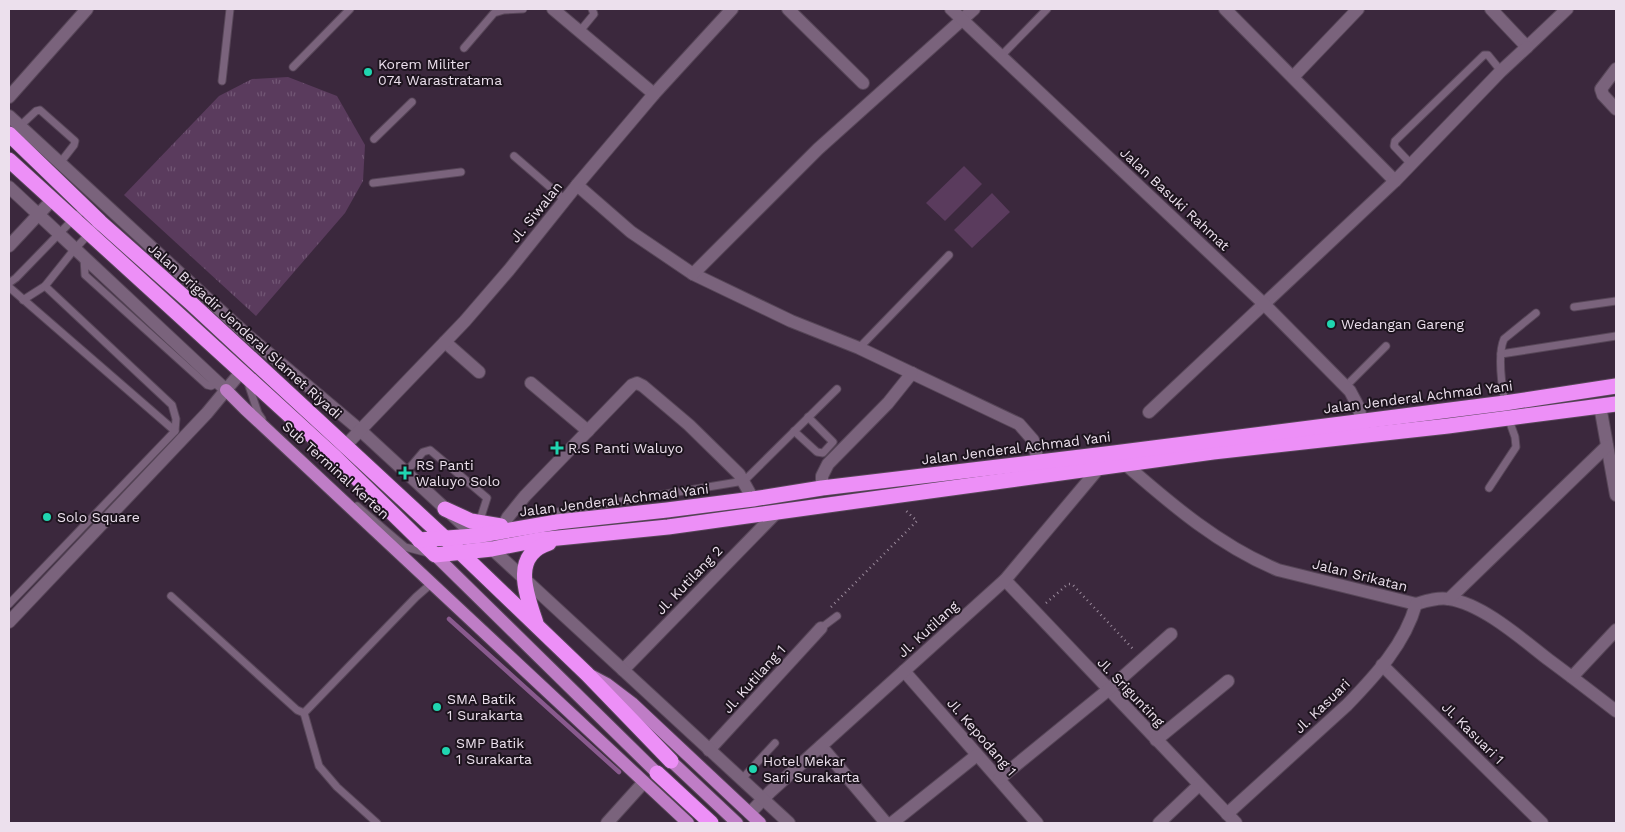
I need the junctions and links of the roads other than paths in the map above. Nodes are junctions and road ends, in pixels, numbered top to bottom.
1 (88, 9) edge
2 (230, 9) edge
3 (350, 9) edge
4 (523, 9) edge
5 (554, 9) edge
6 (592, 9) edge
7 (732, 9) edge
8 (788, 9) edge
9 (951, 9) edge
10 (974, 9) edge
11 (1047, 9) edge
12 (1225, 9) edge
13 (1358, 9) edge
14 (1491, 9) edge
15 (1567, 9) edge
16 (963, 20) junction
17 (580, 31) junction
18 (1527, 47) junction
19 (464, 48) dead end
20 (1001, 56) junction
21 (293, 67) dead end
22 (1616, 69) edge
23 (1501, 71) junction
24 (1294, 77) junction
25 (222, 81) dead end
26 (863, 83) dead end
27 (654, 94) junction
28 (9, 97) edge
29 (412, 102) dead end
30 (1616, 109) edge
31 (9, 116) edge
32 (14, 130) edge
33 (374, 139) dead end
34 (514, 156) dead end
35 (9, 160) edge
36 (60, 163) junction
37 (1411, 164) junction
38 (461, 172) dead end
39 (1395, 181) junction
40 (374, 183) dead end
41 (577, 184) junction
42 (9, 187) edge
43 (52, 200) junction
44 (565, 200) junction
45 (85, 208) junction
46 (35, 218) junction
47 (73, 220) junction
48 (100, 222) junction
49 (89, 234) junction
50 (59, 236) junction
51 (9, 246) edge
52 (79, 254) junction
53 (949, 254) dead end
54 (693, 274) junction
55 (9, 283) edge
56 (45, 286) junction
57 (9, 288) edge
58 (23, 300) junction
59 (1616, 301) edge
60 (1264, 304) junction
61 (1574, 307) dead end
62 (1536, 313) dead end
63 (1616, 336) edge
64 (445, 342) junction
65 (1386, 346) dead end
66 (859, 348) junction
67 (1501, 354) junction
68 (479, 372) dead end
69 (912, 373) junction
70 (244, 374) junction
71 (531, 383) dead end
72 (1616, 386) edge
73 (837, 389) dead end
74 (221, 390) junction
75 (1351, 392) junction
76 (1504, 397) junction
77 (1616, 404) edge
78 (1600, 406) junction
79 (1445, 410) junction
80 (1149, 412) dead end
81 (808, 417) junction
82 (1509, 418) junction
83 (1448, 426) junction
84 (1362, 428) junction
85 (360, 430) junction
86 (175, 431) junction
87 (588, 431) junction
88 (794, 431) junction
89 (346, 445) junction
90 (1607, 446) junction
91 (1036, 451) junction
92 (1125, 464) junction
93 (1099, 468) junction
94 (406, 472) junction
95 (744, 481) junction
96 (822, 488) junction
97 (1489, 488) dead end
98 (683, 491) junction
99 (1616, 495) edge
100 (753, 499) junction
101 (645, 505) junction
102 (688, 507) junction
103 (446, 509) joint
104 (667, 510) junction
105 (777, 512) junction
106 (668, 527) junction
107 (477, 529) junction
108 (501, 529) junction
109 (444, 537) junction
110 (568, 538) junction
111 (419, 540) junction
112 (492, 549) junction
113 (461, 553) junction
114 (435, 555) junction
115 (524, 579) junction
116 (1005, 580) junction
117 (432, 583) junction
118 (171, 596) dead end
119 (1449, 599) junction
120 (9, 604) edge
121 (1416, 604) junction
122 (837, 616) dead end
123 (9, 622) edge
124 (537, 626) junction
125 (821, 628) joint
126 (1616, 630) edge
127 (1171, 634) dead end
128 (1382, 665) junction
129 (623, 670) junction
130 (904, 671) junction
131 (587, 674) junction
132 (1572, 677) junction
133 (1228, 681) dead end
134 (1108, 690) junction
135 (1616, 710) edge
136 (304, 713) junction
137 (1156, 740) junction
138 (776, 743) dead end
139 (821, 746) junction
140 (709, 750) junction
141 (977, 755) junction
142 (671, 761) joint
143 (657, 773) joint
144 (999, 779) junction
145 (741, 780) junction
146 (644, 782) junction
147 (1199, 785) junction
148 (763, 799) junction
149 (750, 813) junction
150 (1227, 814) junction
151 (377, 823) edge
152 (607, 823) edge
153 (688, 823) edge
154 (711, 823) edge
155 (736, 823) edge
156 (760, 823) edge
157 (789, 823) edge
158 (886, 823) edge
159 (892, 823) edge
160 (1037, 823) edge
161 (1160, 823) edge
162 (1236, 823) edge
163 (1542, 823) edge

1 - 28 street
2 - 25 lane
3 - 21 lane
4 - 19 lane
5 - 17 street
6 - 17 lane
7 - 27 street, Jl. Siwalan
8 - 26 street
9 - 16 street, Jalan Basuki Rahmat
10 - 16 street
11 - 20 lane
12 - 24 street
13 - 24 street
14 - 18 street
15 - 18 street
16 - 20 street, Jalan Basuki Rahmat
16 - 54 street
17 - 27 street
18 - 23 street
20 - 60 street, Jalan Basuki Rahmat
22 - 30 street
23 - 37 street
23 - 37 lane
24 - 39 street
27 - 41 street, Jl. Siwalan
29 - 33 lane
31 - 32 street
32 - 36 street
32 - 36 lane
32 - 45 highway, Jalan Brigadir Jenderal Slamet Riyadi
34 - 44 lane
35 - 43 highway
36 - 85 street
37 - 39 street
38 - 40 lane
39 - 60 street
41 - 44 street, Jl. Siwalan
41 - 54 street
42 - 46 street
43 - 46 street
43 - 47 highway
44 - 64 street, Jl. Siwalan
45 - 47 lane
45 - 48 highway, Jalan Brigadir Jenderal Slamet Riyadi
46 - 50 street
46 - 51 street
47 - 49 highway
47 - 50 lane
48 - 49 lane
48 - 89 highway, Jalan Brigadir Jenderal Slamet Riyadi
49 - 52 lane
49 - 70 highway
50 - 52 street
50 - 55 lane
52 - 56 lane
52 - 74 street
53 - 66 lane
54 - 66 street
56 - 58 lane
56 - 86 lane
57 - 58 lane
58 - 86 lane
59 - 61 lane
60 - 75 street, Jalan Basuki Rahmat
60 - 80 street
62 - 67 lane
63 - 67 lane
64 - 68 street
64 - 85 street, Jl. Siwalan
65 - 75 lane
66 - 69 street
67 - 76 lane
69 - 91 street
69 - 96 street
70 - 74 street
70 - 111 highway
70 - 114 lane, Sub Terminal Kerten
71 - 87 street
72 - 76 highway, Jalan Jenderal Achmad Yani
73 - 81 lane
74 - 117 main road
74 - 123 street
75 - 84 street
76 - 79 highway, Jalan Jenderal Achmad Yani
76 - 82 lane
77 - 78 highway, Jalan Jenderal Achmad Yani
78 - 82 highway, Jalan Jenderal Achmad Yani
78 - 90 street
79 - 83 highway
79 - 84 highway, Jalan Jenderal Achmad Yani
81 - 88 lane
81 - 88 lane
82 - 83 highway, Jalan Jenderal Achmad Yani
82 - 97 lane
83 - 84 highway, Jalan Jenderal Achmad Yani
84 - 91 highway, Jalan Jenderal Achmad Yani
84 - 92 highway, Jalan Jenderal Achmad Yani
85 - 89 street, Jl. Siwalan
85 - 94 street
86 - 120 lane
87 - 95 street
87 - 108 street
88 - 95 lane
89 - 109 highway, Jalan Brigadir Jenderal Slamet Riyadi
90 - 99 street
90 - 119 street
91 - 96 highway, Jalan Jenderal Achmad Yani
92 - 93 highway, Jalan Jenderal Achmad Yani
92 - 121 street, Jalan Srikatan
93 - 105 highway, Jalan Jenderal Achmad Yani
93 - 116 street, Jl. Kutilang
94 - 103 street
94 - 107 lane
95 - 98 lane
95 - 100 street
96 - 100 highway, Jalan Jenderal Achmad Yani
98 - 101 lane
98 - 102 lane
100 - 102 highway, Jalan Jenderal Achmad Yani
101 - 104 highway, Jalan Jenderal Achmad Yani
101 - 108 highway, Jalan Jenderal Achmad Yani
102 - 104 highway, Jalan Jenderal Achmad Yani
103 - 107 highway
104 - 106 highway
105 - 106 highway, Jalan Jenderal Achmad Yani
105 - 129 street, Jl. Kutilang 2
106 - 110 highway, Jalan Jenderal Achmad Yani
107 - 108 highway, Jalan Jenderal Achmad Yani
107 - 109 highway, Jalan Jenderal Achmad Yani
107 - 112 street
108 - 112 street
109 - 111 highway, Jalan Jenderal Achmad Yani
109 - 113 highway, Jalan Brigadir Jenderal Slamet Riyadi
110 - 112 highway, Jalan Jenderal Achmad Yani
110 - 115 highway
111 - 114 highway
112 - 113 highway, Jalan Jenderal Achmad Yani
112 - 115 street
113 - 114 highway, Jalan Jenderal Achmad Yani
113 - 124 highway, Jalan Brigadir Jenderal Slamet Riyadi
114 - 143 main road
115 - 124 highway
115 - 129 street
116 - 130 street, Jl. Kutilang
116 - 134 street, Jl. Srigunting
117 - 136 lane
117 - 146 main road
118 - 136 lane
119 - 121 street, Jalan Srikatan
119 - 132 street, Jalan Srikatan
121 - 128 street, Jl. Kasuari
122 - 125 lane
124 - 131 highway, Jalan Brigadir Jenderal Slamet Riyadi
125 - 140 street, Jl. Kutilang 1
126 - 132 street
127 - 134 street
128 - 150 street, Jl. Kasuari
128 - 163 street, Jl. Kasuari 1
129 - 140 street
130 - 139 street, Jl. Kutilang
130 - 141 street, Jl. Kepodang 1
131 - 142 highway, Jalan Brigadir Jenderal Slamet Riyadi
131 - 149 main road
132 - 135 street, Jalan Srikatan
133 - 137 street
134 - 137 street, Jl. Srigunting
134 - 144 street
136 - 151 lane
137 - 147 street, Jl. Srigunting
138 - 145 lane
139 - 148 street, Jl. Kutilang
139 - 158 street
140 - 145 street
141 - 144 street, Jl. Kepodang 1
141 - 159 street
142 - 155 main road
143 - 154 highway
144 - 160 street, Jl. Kepodang 1
145 - 148 street
146 - 152 street
146 - 153 main road
147 - 150 street, Jl. Srigunting
147 - 161 street
148 - 149 street, Jl. Kutilang
148 - 157 street
149 - 156 main road
150 - 162 street, Jl. Srigunting

